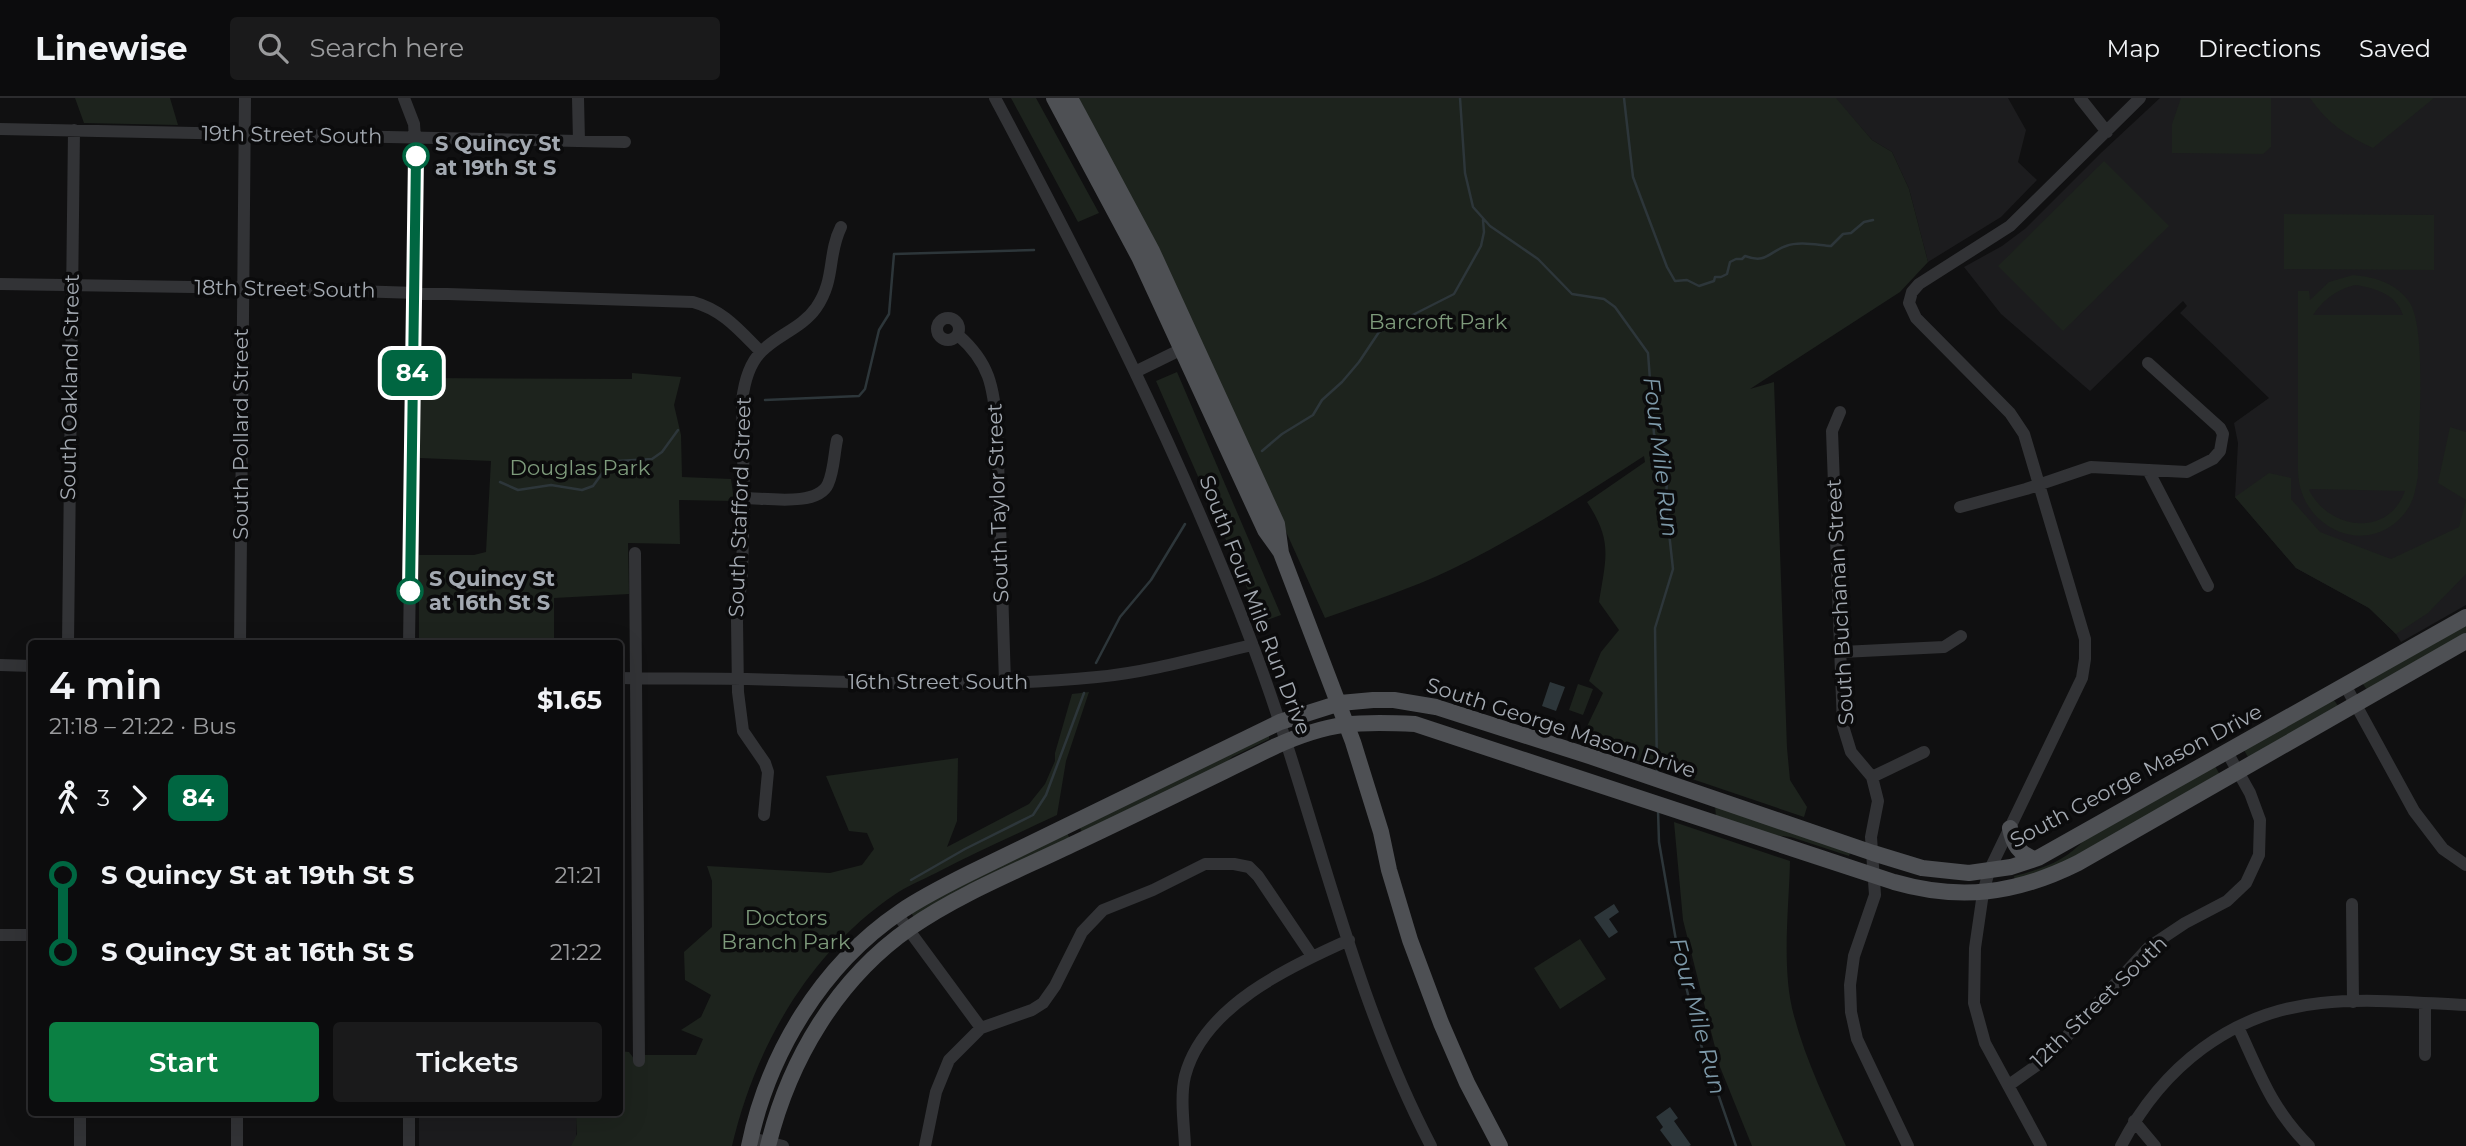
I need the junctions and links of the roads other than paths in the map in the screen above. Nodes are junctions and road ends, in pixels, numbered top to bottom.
1 (245, 98) edge
2 (404, 98) edge
3 (578, 98) edge
4 (995, 98) edge
5 (1054, 98) edge
6 (1070, 98) edge
7 (2080, 98) edge
8 (2140, 98) edge
9 (0, 129) edge
10 (74, 130) junction
11 (2107, 132) junction
12 (246, 133) junction
13 (414, 138) junction
14 (579, 141) junction
15 (625, 142) dead end
16 (841, 227) dead end
17 (0, 284) edge
18 (72, 285) junction
19 (242, 288) junction
20 (413, 292) junction
21 (958, 335) dead end
22 (1189, 346) junction
23 (761, 352) junction
24 (2148, 363) dead end
25 (1135, 372) junction
26 (1840, 412) dead end
27 (836, 440) dead end
28 (2148, 472) junction
29 (2040, 484) junction
30 (744, 498) junction
31 (1960, 508) dead end
32 (635, 553) dead end
33 (2208, 586) dead end
34 (2466, 617) edge
35 (1961, 636) dead end
36 (68, 640) edge
37 (240, 640) edge
38 (409, 640) edge
39 (2466, 641) edge
40 (1252, 645) junction
41 (1842, 652) junction
42 (0, 665) edge
43 (28, 666) edge
44 (623, 678) edge
45 (636, 678) junction
46 (737, 679) junction
47 (1005, 683) junction
48 (2346, 685) junction
49 (1340, 703) junction
50 (2356, 704) junction
51 (1280, 722) junction
52 (1347, 723) junction
53 (1286, 741) junction
54 (1924, 752) dead end
55 (2227, 752) junction
56 (2238, 772) junction
57 (1872, 777) junction
58 (764, 815) dead end
59 (1070, 824) junction
60 (2010, 828) junction
61 (1381, 832) junction
62 (1078, 842) junction
63 (1873, 853) junction
64 (2035, 859) junction
65 (2466, 865) edge
66 (1989, 871) junction
67 (1875, 876) junction
68 (1983, 893) junction
69 (2352, 904) dead end
70 (897, 914) junction
71 (910, 928) junction
72 (0, 935) edge
73 (28, 935) edge
74 (1349, 940) junction
75 (1312, 956) junction
76 (2353, 1002) junction
77 (2425, 1004) junction
78 (2466, 1005) edge
79 (2238, 1027) junction
80 (981, 1028) junction
81 (2425, 1055) dead end
82 (639, 1061) dead end
83 (2009, 1085) junction
84 (80, 1116) edge
85 (237, 1116) edge
86 (410, 1116) edge
87 (2134, 1121) junction
88 (750, 1142) edge
89 (774, 1145) edge
90 (80, 1146) edge
91 (237, 1146) edge
92 (409, 1146) edge
93 (925, 1146) edge
94 (1185, 1146) edge
95 (1431, 1146) edge
96 (1500, 1146) edge
97 (1510, 1146) edge
98 (1908, 1146) edge
99 (2041, 1146) edge
100 (2121, 1146) edge
101 (2155, 1146) edge
102 (2309, 1146) edge

1 - 12 street, South Pollard Street
2 - 13 street
3 - 14 street
4 - 25 street, South Four Mile Run Drive
5 - 22 main road, South Four Mile Run Drive
6 - 22 main road, South Four Mile Run Drive
7 - 11 street
8 - 11 street
9 - 10 street, 19th Street South
10 - 12 street, 19th Street South
10 - 18 street, South Oakland Street
11 - 29 street
12 - 13 street, 19th Street South
12 - 19 street, South Pollard Street
13 - 14 street, 19th Street South
13 - 20 street
14 - 15 street, 19th Street South
16 - 23 street, South Stafford Street
17 - 18 street, 18th Street South
18 - 19 street, 18th Street South
18 - 36 street, South Oakland Street
19 - 20 street, 18th Street South
19 - 37 street, South Pollard Street
20 - 23 street, 18th Street South
20 - 38 street
21 - 47 street, South Taylor Street
22 - 25 street
22 - 49 main road, South Four Mile Run Drive
23 - 30 street, South Stafford Street
24 - 28 street
25 - 40 street, South Four Mile Run Drive
26 - 41 street, South Buchanan Street
27 - 30 street
28 - 29 street
28 - 33 street
29 - 31 street
29 - 60 street
30 - 46 street, South Stafford Street
32 - 45 street
34 - 48 main road, South George Mason Drive
35 - 41 street
39 - 50 main road, South George Mason Drive
40 - 47 street, 16th Street South
40 - 51 street, South Four Mile Run Drive
41 - 57 street, South Buchanan Street
42 - 43 street
44 - 45 street, 16th Street South
45 - 46 street, 16th Street South
45 - 82 street
46 - 47 street, 16th Street South
46 - 58 street, South Stafford Street
48 - 50 street
48 - 55 main road, South George Mason Drive
49 - 51 main road, South George Mason Drive
49 - 52 main road, South Four Mile Run Drive
49 - 63 main road, South George Mason Drive
50 - 56 main road, South George Mason Drive
50 - 65 street
51 - 53 street, South Four Mile Run Drive
51 - 59 main road, South George Mason Drive
52 - 53 main road, South George Mason Drive
52 - 61 main road, South Four Mile Run Drive
52 - 67 main road, South George Mason Drive
53 - 62 main road, South George Mason Drive
53 - 74 street, South Four Mile Run Drive
54 - 57 street
55 - 56 street, 12th Street South
55 - 64 main road, South George Mason Drive
56 - 68 main road, South George Mason Drive
56 - 83 street, 12th Street South
57 - 63 street
59 - 62 main road
59 - 70 main road, South George Mason Drive
60 - 64 main road
60 - 66 street
61 - 96 main road, South Four Mile Run Drive
61 - 97 main road, South Four Mile Run Drive
62 - 71 main road, South George Mason Drive
63 - 66 main road, South George Mason Drive
63 - 67 street
64 - 66 main road, South George Mason Drive
66 - 68 street
67 - 68 main road, South George Mason Drive
67 - 98 street
68 - 83 street
69 - 76 street
70 - 71 street
70 - 88 main road, South George Mason Drive
71 - 80 street
71 - 89 main road, South George Mason Drive
72 - 73 street
74 - 75 street
74 - 95 street, South Four Mile Run Drive
75 - 80 street
75 - 94 street
76 - 77 street
76 - 79 street
77 - 78 street
77 - 81 street
79 - 87 street
79 - 102 street
80 - 93 street
83 - 99 street
84 - 90 street
85 - 91 street
86 - 92 street
87 - 100 street
87 - 101 street
88 - 89 street

